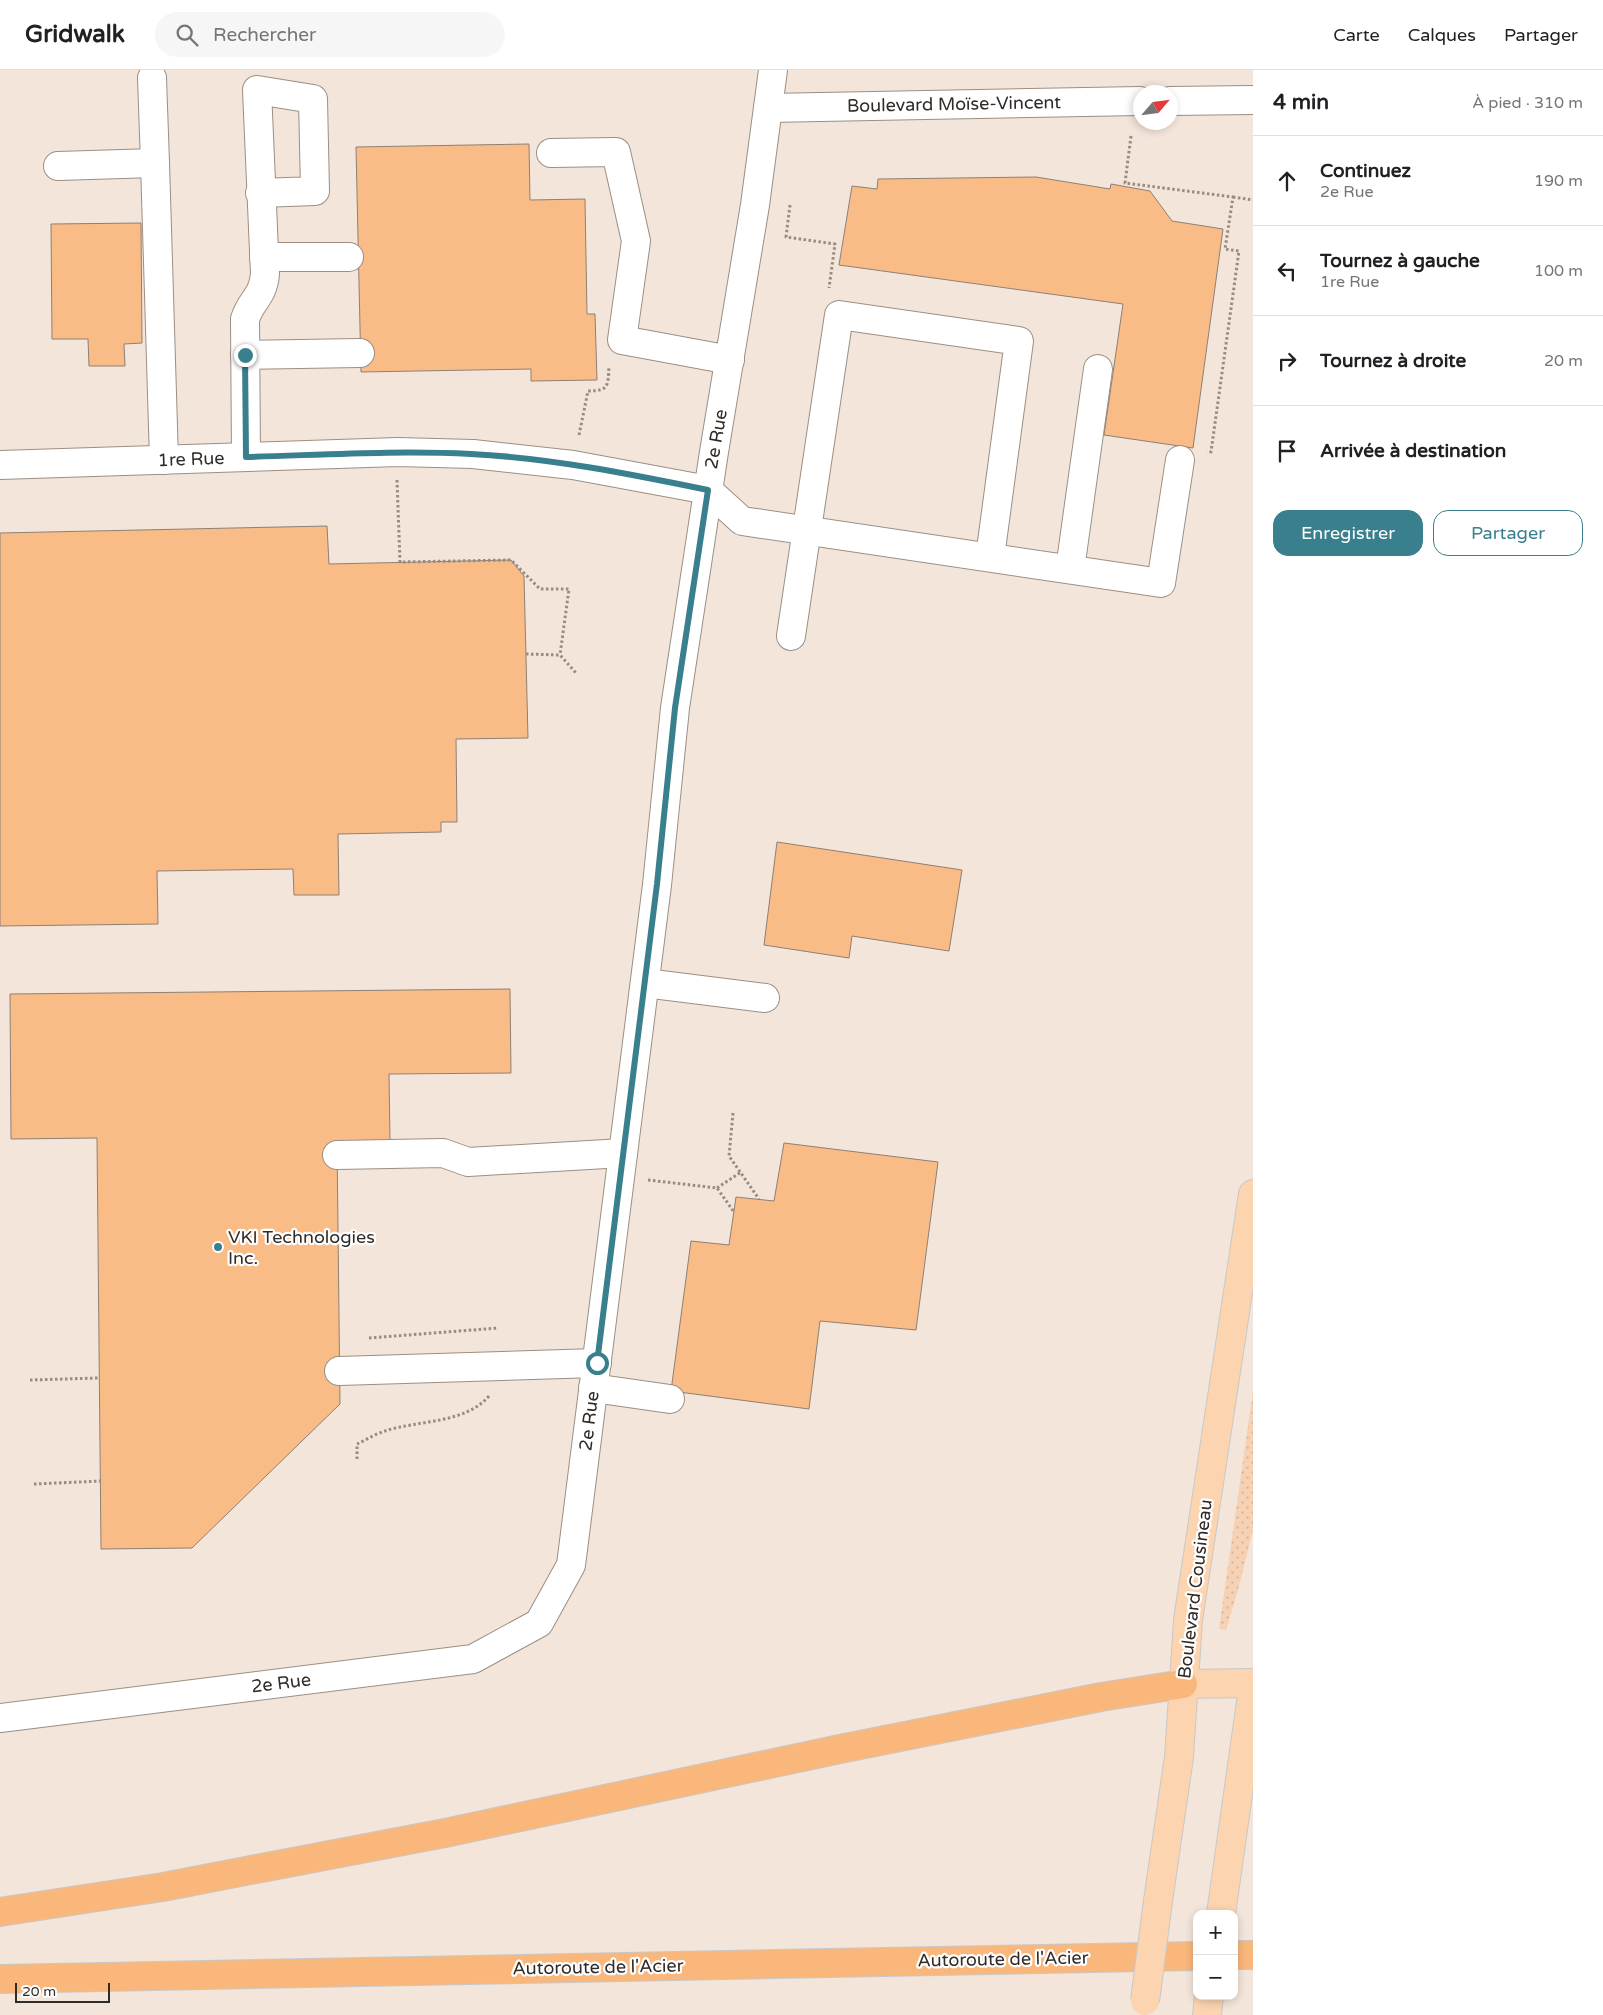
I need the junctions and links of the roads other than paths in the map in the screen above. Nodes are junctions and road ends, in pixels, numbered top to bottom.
1 (772, 70) edge
2 (152, 78) dead end
3 (1178, 100) edge
4 (1253, 100) edge
5 (1133, 101) edge
6 (768, 108) junction
7 (551, 152) dead end
8 (155, 163) junction
9 (58, 166) dead end
10 (260, 193) dead end
11 (264, 257) junction
12 (349, 257) dead end
13 (360, 353) dead end
14 (245, 355) junction
15 (730, 360) junction
16 (1098, 369) dead end
17 (1192, 455) road end
18 (246, 457) junction
19 (164, 460) junction
20 (0, 465) edge
21 (708, 490) junction
22 (806, 530) junction
23 (990, 557) junction
24 (1070, 569) junction
25 (792, 636) dead end
26 (645, 982) junction
27 (765, 998) dead end
28 (337, 1155) dead end
29 (622, 1165) junction
30 (1253, 1194) edge
31 (340, 1371) dead end
32 (595, 1376) junction
33 (670, 1399) dead end
34 (1253, 1683) edge
35 (1183, 1684) junction
36 (1253, 1688) edge
37 (0, 1718) edge
38 (1222, 1907) edge
39 (0, 1912) edge
40 (1238, 1955) edge
41 (1253, 1955) edge
42 (1193, 1956) edge
43 (0, 1979) edge
44 (1209, 2000) edge
45 (1143, 2015) edge
46 (1207, 2015) edge

1 - 6 street, 2e Rue
2 - 8 street
3 - 4 street
5 - 6 street, Boulevard Moïse-Vincent
6 - 15 street, 2e Rue
7 - 15 street
8 - 9 street
8 - 19 street
10 - 11 street
11 - 12 street
11 - 14 street
13 - 14 street
14 - 18 street
15 - 21 street, 2e Rue
16 - 24 street
17 - 24 street
18 - 19 street, 1re Rue
18 - 21 street, 1re Rue
19 - 20 street, 1re Rue
21 - 22 street
21 - 26 street, 2e Rue
22 - 23 street
22 - 23 street
22 - 25 street
23 - 24 street
26 - 27 street
26 - 29 street, 2e Rue
28 - 29 street
29 - 32 street, 2e Rue
30 - 35 main road, Boulevard Cousineau
31 - 32 street
32 - 33 street
32 - 37 street, 2e Rue
34 - 35 main road
35 - 39 highway
35 - 45 main road, Boulevard Cousineau, bridge
36 - 38 main road
40 - 41 highway
42 - 43 highway, Autoroute de l'Acier
44 - 46 main road

